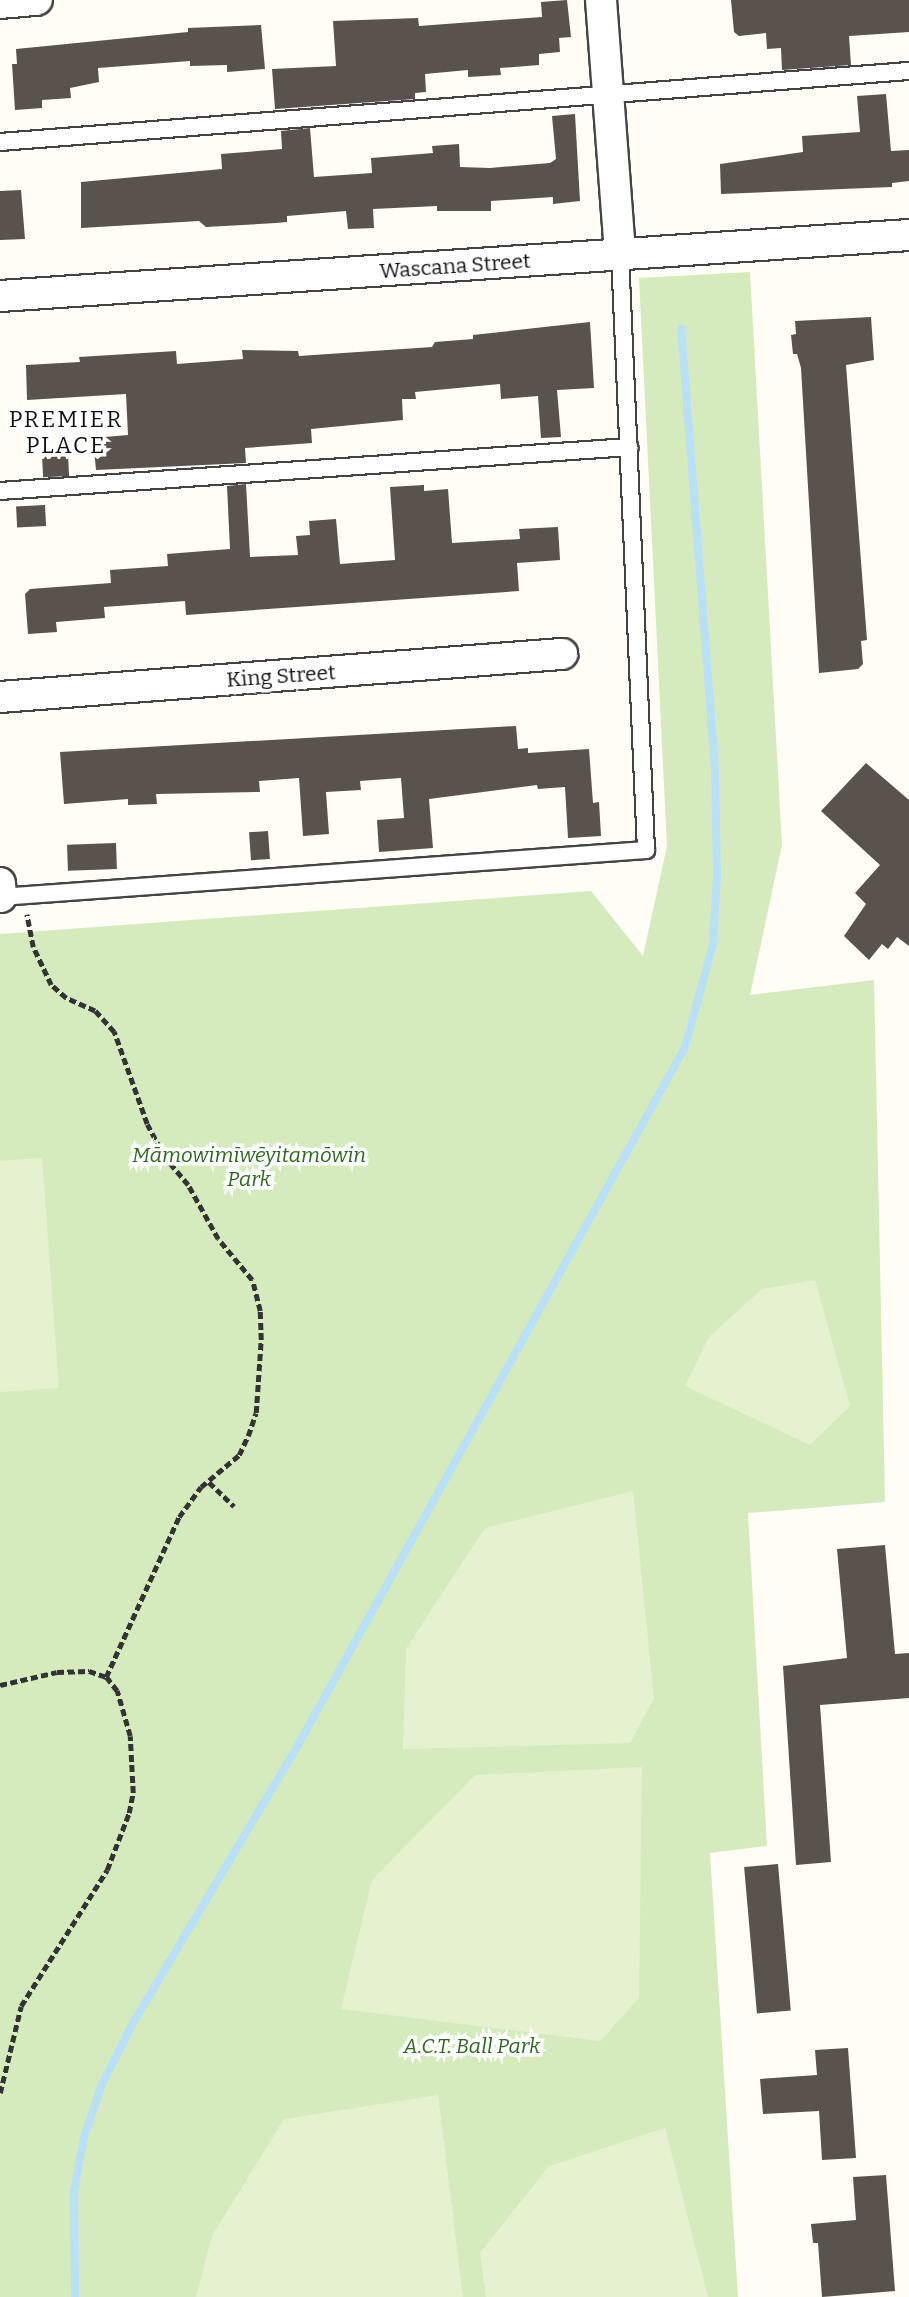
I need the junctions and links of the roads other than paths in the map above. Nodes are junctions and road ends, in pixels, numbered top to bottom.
1 (37, 0) edge
2 (601, 0) edge
3 (0, 3) edge
4 (909, 71) edge
5 (608, 93) junction
6 (0, 142) edge
7 (909, 234) edge
8 (620, 255) junction
9 (0, 296) edge
10 (629, 447) junction
11 (0, 491) edge
12 (562, 654) dead end
13 (0, 697) edge
14 (0, 883) edge
15 (9, 896) edge

1 - 3 street
2 - 5 street
4 - 5 lane
5 - 6 lane
5 - 8 street
7 - 8 street, Wascana Street
8 - 9 street, Wascana Street
8 - 10 lane
10 - 11 lane
10 - 15 lane
12 - 13 street, King Street
14 - 15 street

